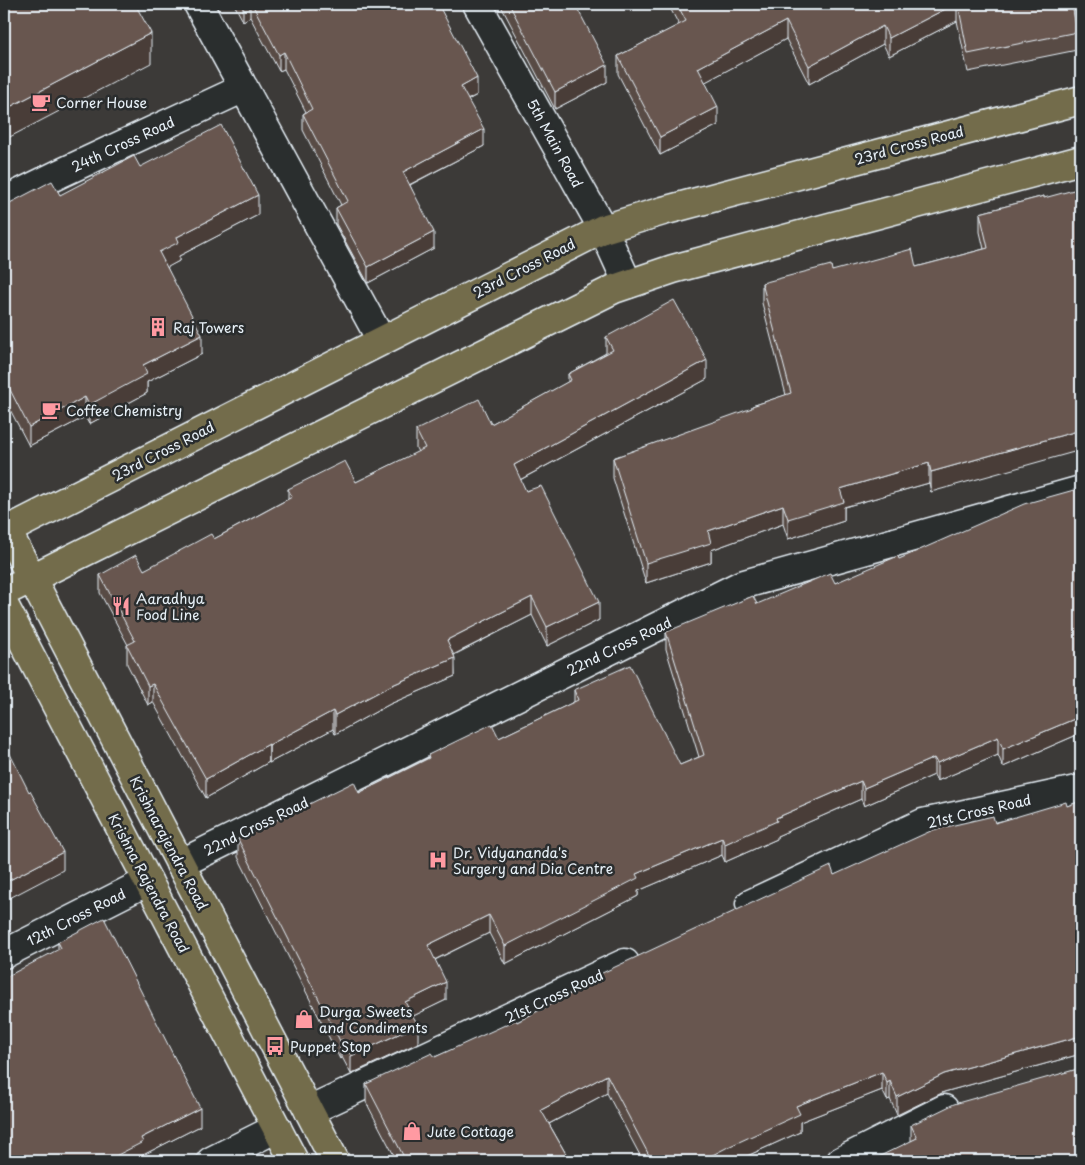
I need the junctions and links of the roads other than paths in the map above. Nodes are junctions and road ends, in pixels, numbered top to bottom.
1 (198, 4) edge
2 (477, 4) edge
3 (244, 88) junction
4 (1081, 100) edge
5 (1081, 160) edge
6 (4, 201) edge
7 (603, 229) junction
8 (628, 284) junction
9 (381, 340) junction
10 (1081, 490) edge
11 (5, 529) edge
12 (31, 578) junction
13 (4, 592) edge
14 (4, 605) edge
15 (1081, 789) edge
16 (180, 864) junction
17 (148, 880) junction
18 (726, 915) edge
19 (646, 953) edge
20 (4, 954) edge
21 (967, 1102) edge
22 (309, 1111) junction
23 (277, 1128) junction
24 (211, 1161) edge
25 (294, 1161) edge
26 (335, 1161) edge
27 (841, 1161) edge

1 - 3 street
2 - 7 street, 5th Main Road
3 - 6 street, 24th Cross Road
3 - 9 street
4 - 7 main road, 23rd Cross Road
5 - 8 main road
7 - 8 street, 5th Main Road
7 - 9 main road, 23rd Cross Road
8 - 12 main road
9 - 11 main road, 23rd Cross Road
10 - 16 street, 22nd Cross Road
11 - 12 main road, Krishnarajendra Road
12 - 13 main road
12 - 16 main road, Krishnarajendra Road
14 - 17 main road, Krishna Rajendra Road
15 - 18 street, 21st Cross Road
16 - 22 main road, Krishnarajendra Road
17 - 20 street, 12th Cross Road
17 - 23 main road, Krishna Rajendra Road
19 - 22 street, 21st Cross Road
21 - 27 street
22 - 26 main road, Krishnarajendra Road
23 - 24 street
23 - 25 main road, Krishna Rajendra Road

